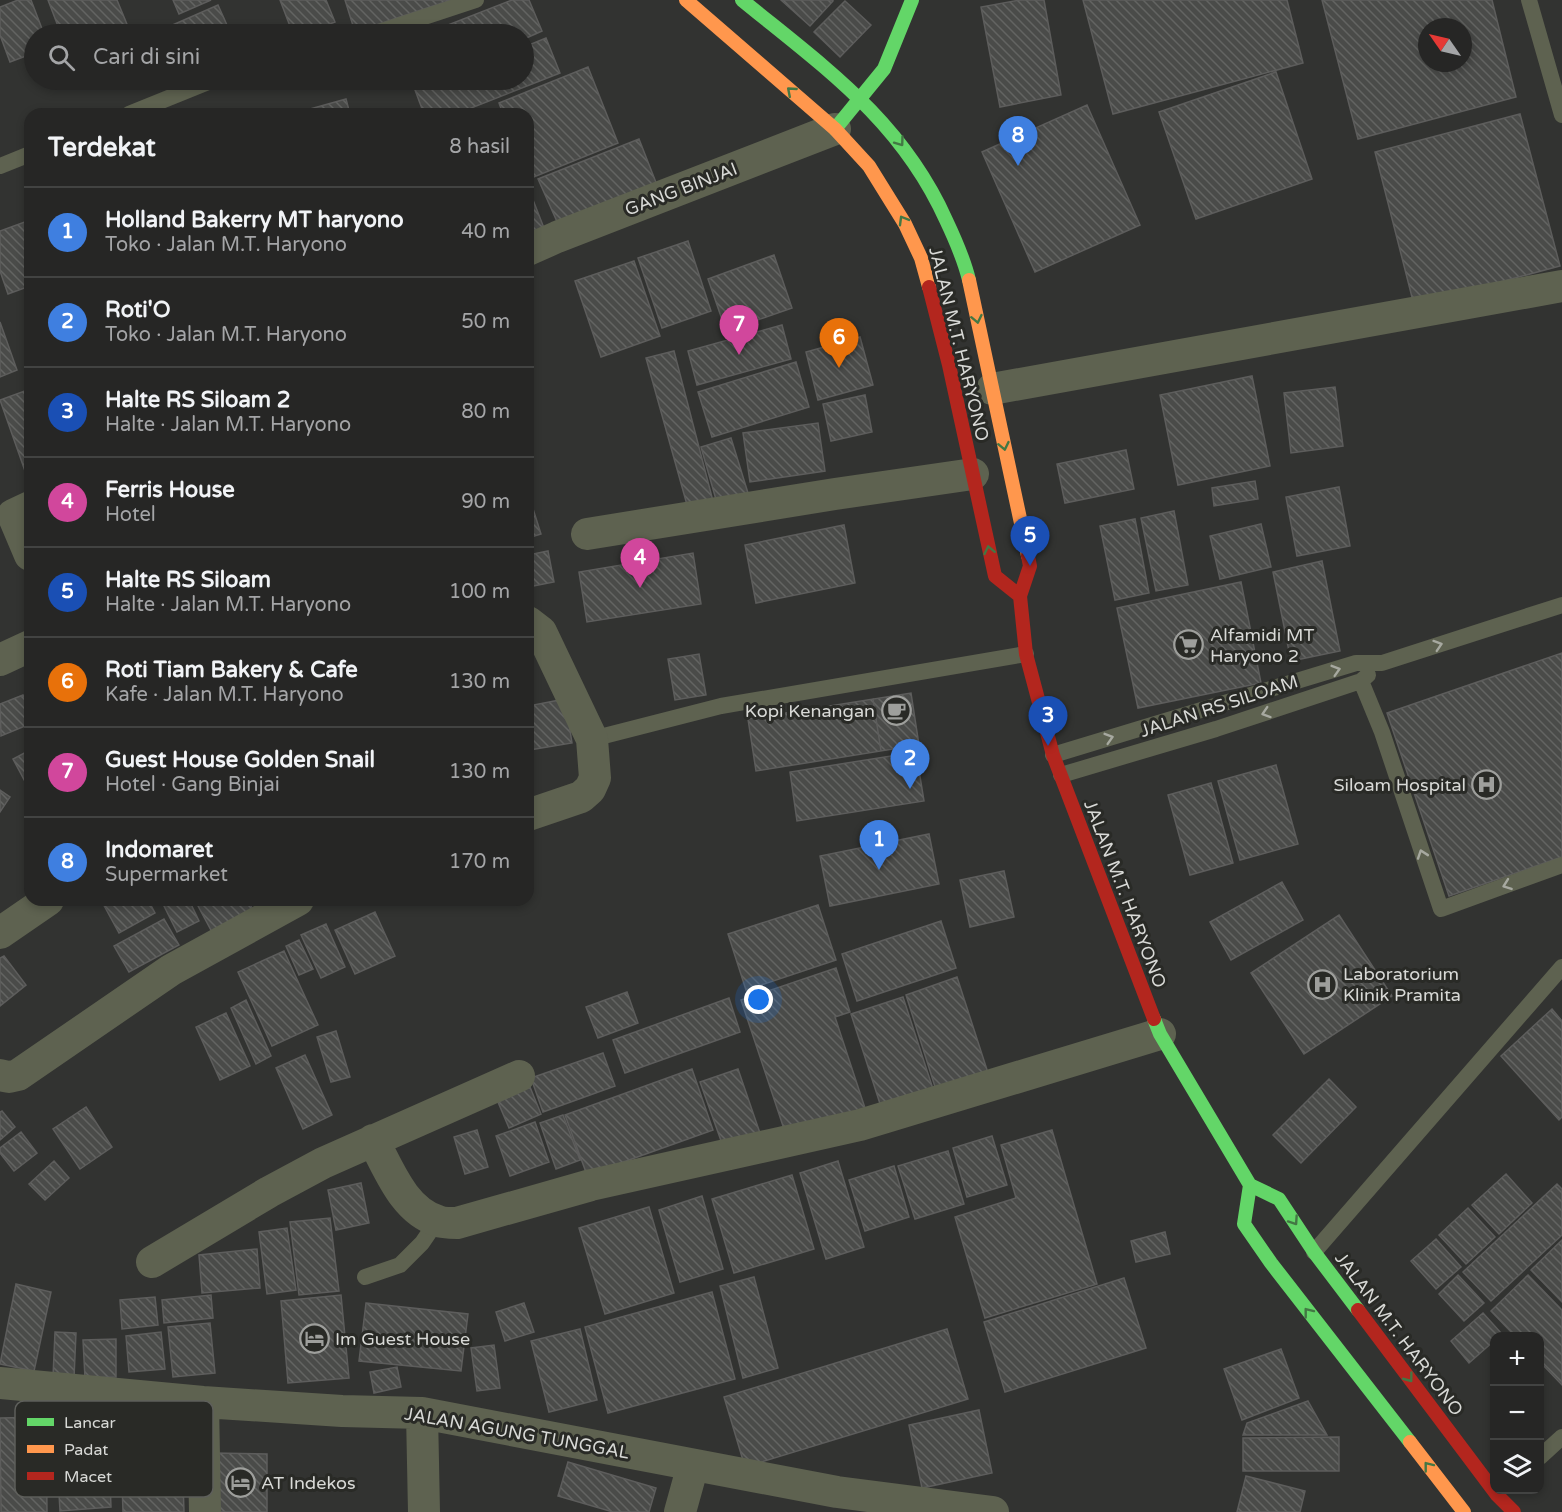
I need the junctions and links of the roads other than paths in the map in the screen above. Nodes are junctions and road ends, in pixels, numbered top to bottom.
1 (476, 0) edge
2 (686, 0) edge
3 (742, 0) edge
4 (912, 0) edge
5 (1529, 0) edge
6 (896, 10) dead end
7 (403, 24) edge
8 (901, 30) junction
9 (188, 90) edge
10 (861, 99) junction
11 (144, 108) edge
12 (1562, 115) edge
13 (835, 129) junction
14 (24, 156) edge
15 (0, 166) edge
16 (534, 248) edge
17 (1562, 286) edge
18 (992, 389) junction
19 (973, 474) junction
20 (24, 510) edge
21 (587, 534) dead end
22 (24, 541) edge
23 (1020, 596) junction
24 (1562, 605) edge
25 (534, 627) edge
26 (24, 649) edge
27 (1026, 654) junction
28 (0, 660) edge
29 (1382, 663) junction
30 (1361, 681) junction
31 (592, 740) junction
32 (1053, 755) junction
33 (1061, 775) junction
34 (534, 812) edge
35 (1562, 865) edge
36 (39, 906) edge
37 (287, 906) edge
38 (0, 933) edge
39 (1562, 967) edge
40 (1160, 1034) junction
41 (0, 1075) edge
42 (519, 1076) dead end
43 (373, 1140) junction
44 (1250, 1185) junction
45 (437, 1221) junction
46 (1314, 1252) junction
47 (152, 1262) dead end
48 (365, 1277) dead end
49 (0, 1383) edge
50 (191, 1401) edge
51 (213, 1403) edge
52 (422, 1413) junction
53 (1562, 1437) edge
54 (1544, 1453) edge
55 (693, 1465) junction
56 (1490, 1479) edge
57 (1501, 1494) edge
58 (205, 1497) edge
59 (844, 1502) edge
60 (205, 1512) edge
61 (424, 1512) edge
62 (680, 1512) edge
63 (993, 1512) edge
64 (1464, 1512) edge
65 (1514, 1512) edge

1 - 7 lane
13 -> 2 main road, JALAN M.T. HARYONO
3 - 10 main road, JALAN M.T. HARYONO
4 - 8 main road
5 - 12 lane
6 - 8 main road
8 - 10 main road
9 - 11 lane
10 - 13 main road
10 -> 18 main road, JALAN M.T. HARYONO
13 - 16 street, GANG BINJAI
19 -> 13 main road, JALAN M.T. HARYONO
14 - 15 lane
17 - 18 street
18 -> 23 main road, JALAN M.T. HARYONO
19 - 21 street
23 -> 19 main road, JALAN M.T. HARYONO
20 - 22 street
23 - 27 main road, JALAN M.T. HARYONO
29 -> 24 lane, JALAN RS SILOAM
25 - 31 street
26 - 28 street
27 - 31 lane
27 - 32 main road, JALAN M.T. HARYONO
29 - 30 lane, JALAN RS SILOAM
32 -> 29 lane, JALAN RS SILOAM
30 -> 33 lane, JALAN RS SILOAM
35 -> 30 lane
31 - 34 street
32 - 33 main road, JALAN M.T. HARYONO
33 - 40 main road, JALAN M.T. HARYONO
36 - 38 street
37 - 41 street
39 - 46 lane
40 - 44 main road, JALAN M.T. HARYONO
40 - 45 street
42 - 43 street
43 - 45 street
43 - 47 street
44 -> 46 main road, JALAN M.T. HARYONO
64 -> 44 main road
45 - 48 lane
46 -> 56 main road, JALAN M.T. HARYONO
49 - 50 street, JALAN AGUNG TUNGGAL
51 - 52 street, JALAN AGUNG TUNGGAL
52 - 55 street, JALAN AGUNG TUNGGAL
52 - 61 street
53 - 54 lane
55 - 59 street, JALAN AGUNG TUNGGAL
55 - 62 street
57 - 65 main road, JALAN M.T. HARYONO
58 - 60 street
59 - 63 street, JALAN AGUNG TUNGGAL

